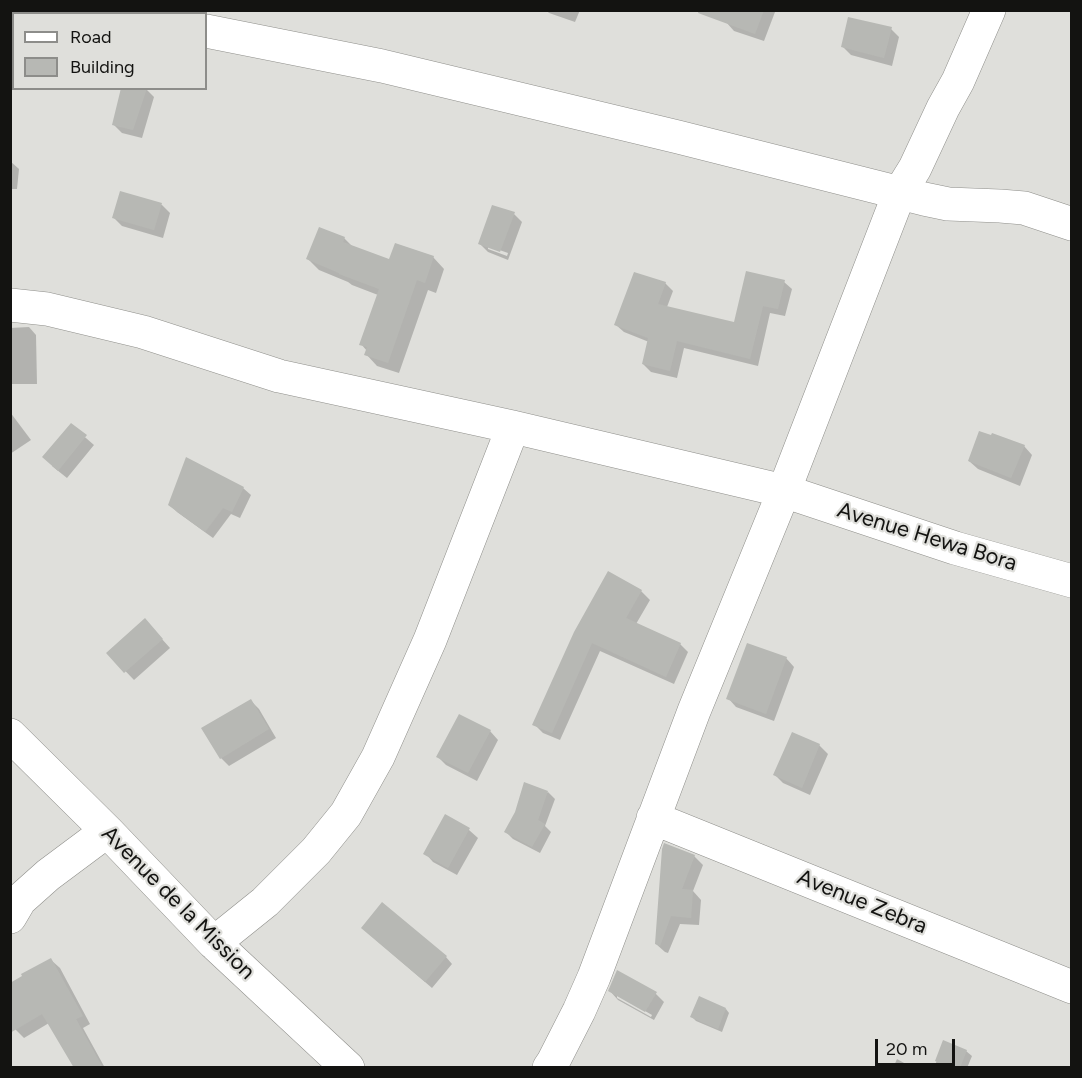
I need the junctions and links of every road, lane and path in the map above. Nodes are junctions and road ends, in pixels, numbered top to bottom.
1 (989, 10) edge
2 (207, 31) edge
3 (899, 194) junction
4 (1071, 224) edge
5 (10, 305) edge
6 (513, 428) junction
7 (784, 491) junction
8 (1071, 581) edge
9 (10, 735) edge
10 (653, 818) junction
11 (107, 831) junction
12 (10, 917) edge
13 (214, 943) junction
14 (1071, 987) edge
15 (348, 1068) edge
16 (549, 1068) edge

1 - 3 street
2 - 3 street
3 - 4 street
3 - 7 street
5 - 6 street, Avenue Hewa Bora
6 - 7 street, Avenue Hewa Bora
6 - 13 street
7 - 8 street, Avenue Hewa Bora
7 - 10 street
9 - 11 street, Avenue de la Mission
10 - 14 street, Avenue Zebra
10 - 16 street
11 - 12 street
11 - 13 street, Avenue de la Mission
13 - 15 street, Avenue de la Mission

